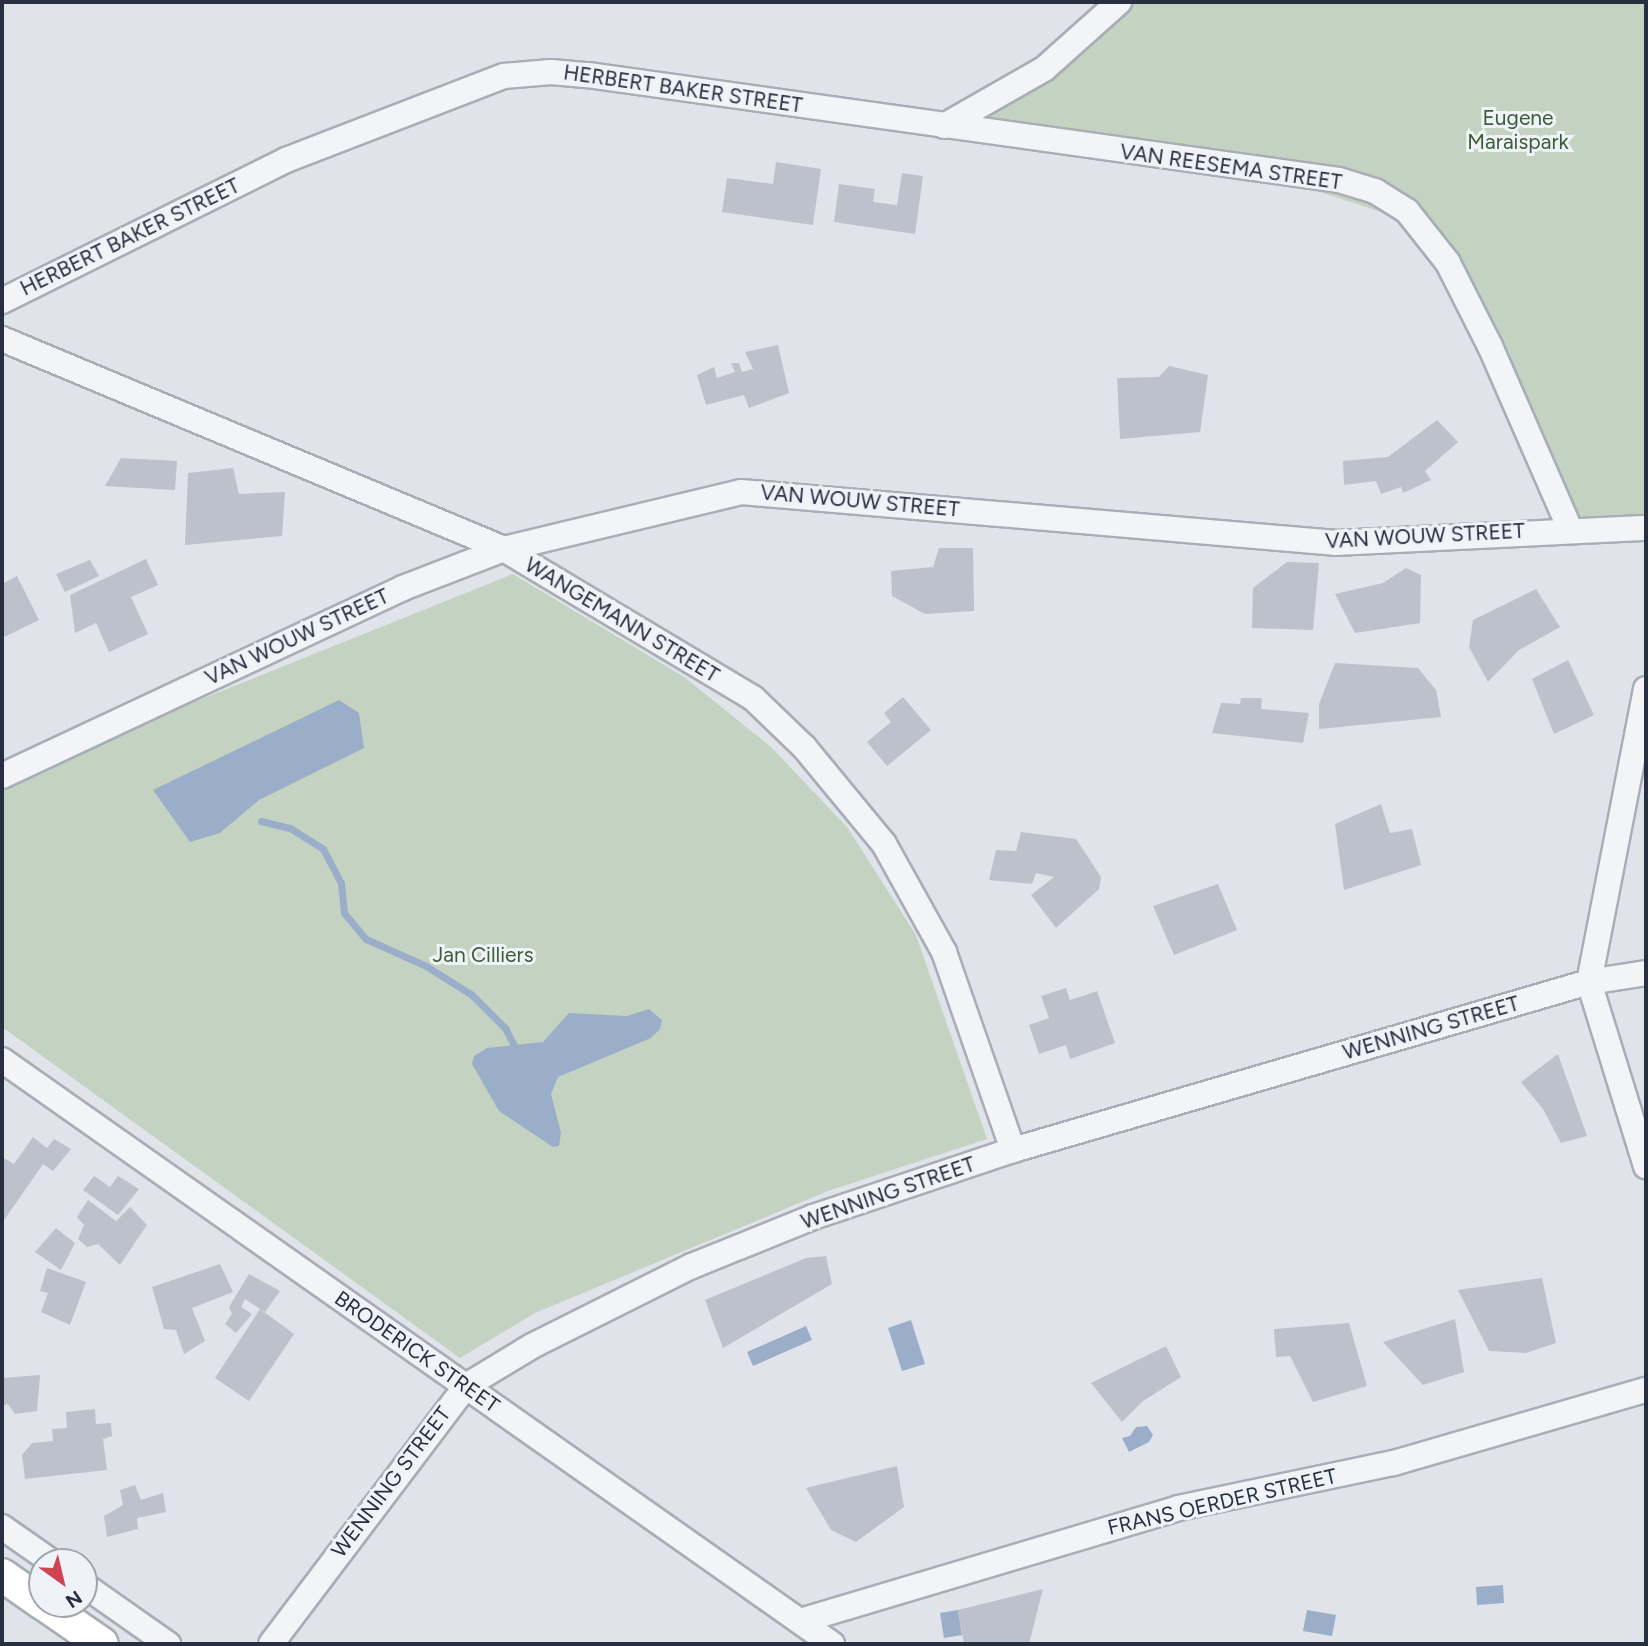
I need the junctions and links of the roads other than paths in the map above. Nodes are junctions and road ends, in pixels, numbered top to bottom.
1 (1119, 2) edge
2 (944, 126) junction
3 (2, 301) edge
4 (2, 340) edge
5 (1646, 528) edge
6 (1570, 529) junction
7 (505, 549) junction
8 (1646, 689) edge
9 (2, 776) edge
10 (1646, 973) edge
11 (1589, 982) junction
12 (2, 1060) edge
13 (1013, 1150) junction
14 (1646, 1166) edge
15 (466, 1386) junction
16 (1646, 1390) edge
17 (2, 1527) edge
18 (32, 1548) edge
19 (2, 1575) edge
20 (28, 1593) edge
21 (98, 1595) edge
22 (304, 1598) junction
23 (65, 1618) edge
24 (800, 1621) junction
25 (102, 1644) edge
26 (168, 1644) edge
27 (254, 1644) edge
28 (271, 1644) edge
29 (832, 1644) edge

1 - 2 street
2 - 3 street, HERBERT BAKER STREET
2 - 6 street, VAN REESEMA STREET
4 - 7 street, WANGEMANN STREET
5 - 6 street, VAN WOUW STREET
6 - 7 street, VAN WOUW STREET
7 - 9 street, VAN WOUW STREET
7 - 13 street, WANGEMANN STREET
8 - 11 street
10 - 11 street, WENNING STREET
11 - 13 street, WENNING STREET
11 - 14 street
12 - 15 street, BRODERICK STREET
13 - 15 street, WENNING STREET
15 - 22 street, WENNING STREET
15 - 24 street, BRODERICK STREET
16 - 24 street, FRANS OERDER STREET
17 - 18 street
19 - 20 main road
21 - 26 street
22 - 27 street
22 - 28 street, WENNING STREET
23 - 25 main road
24 - 29 street, BRODERICK STREET

